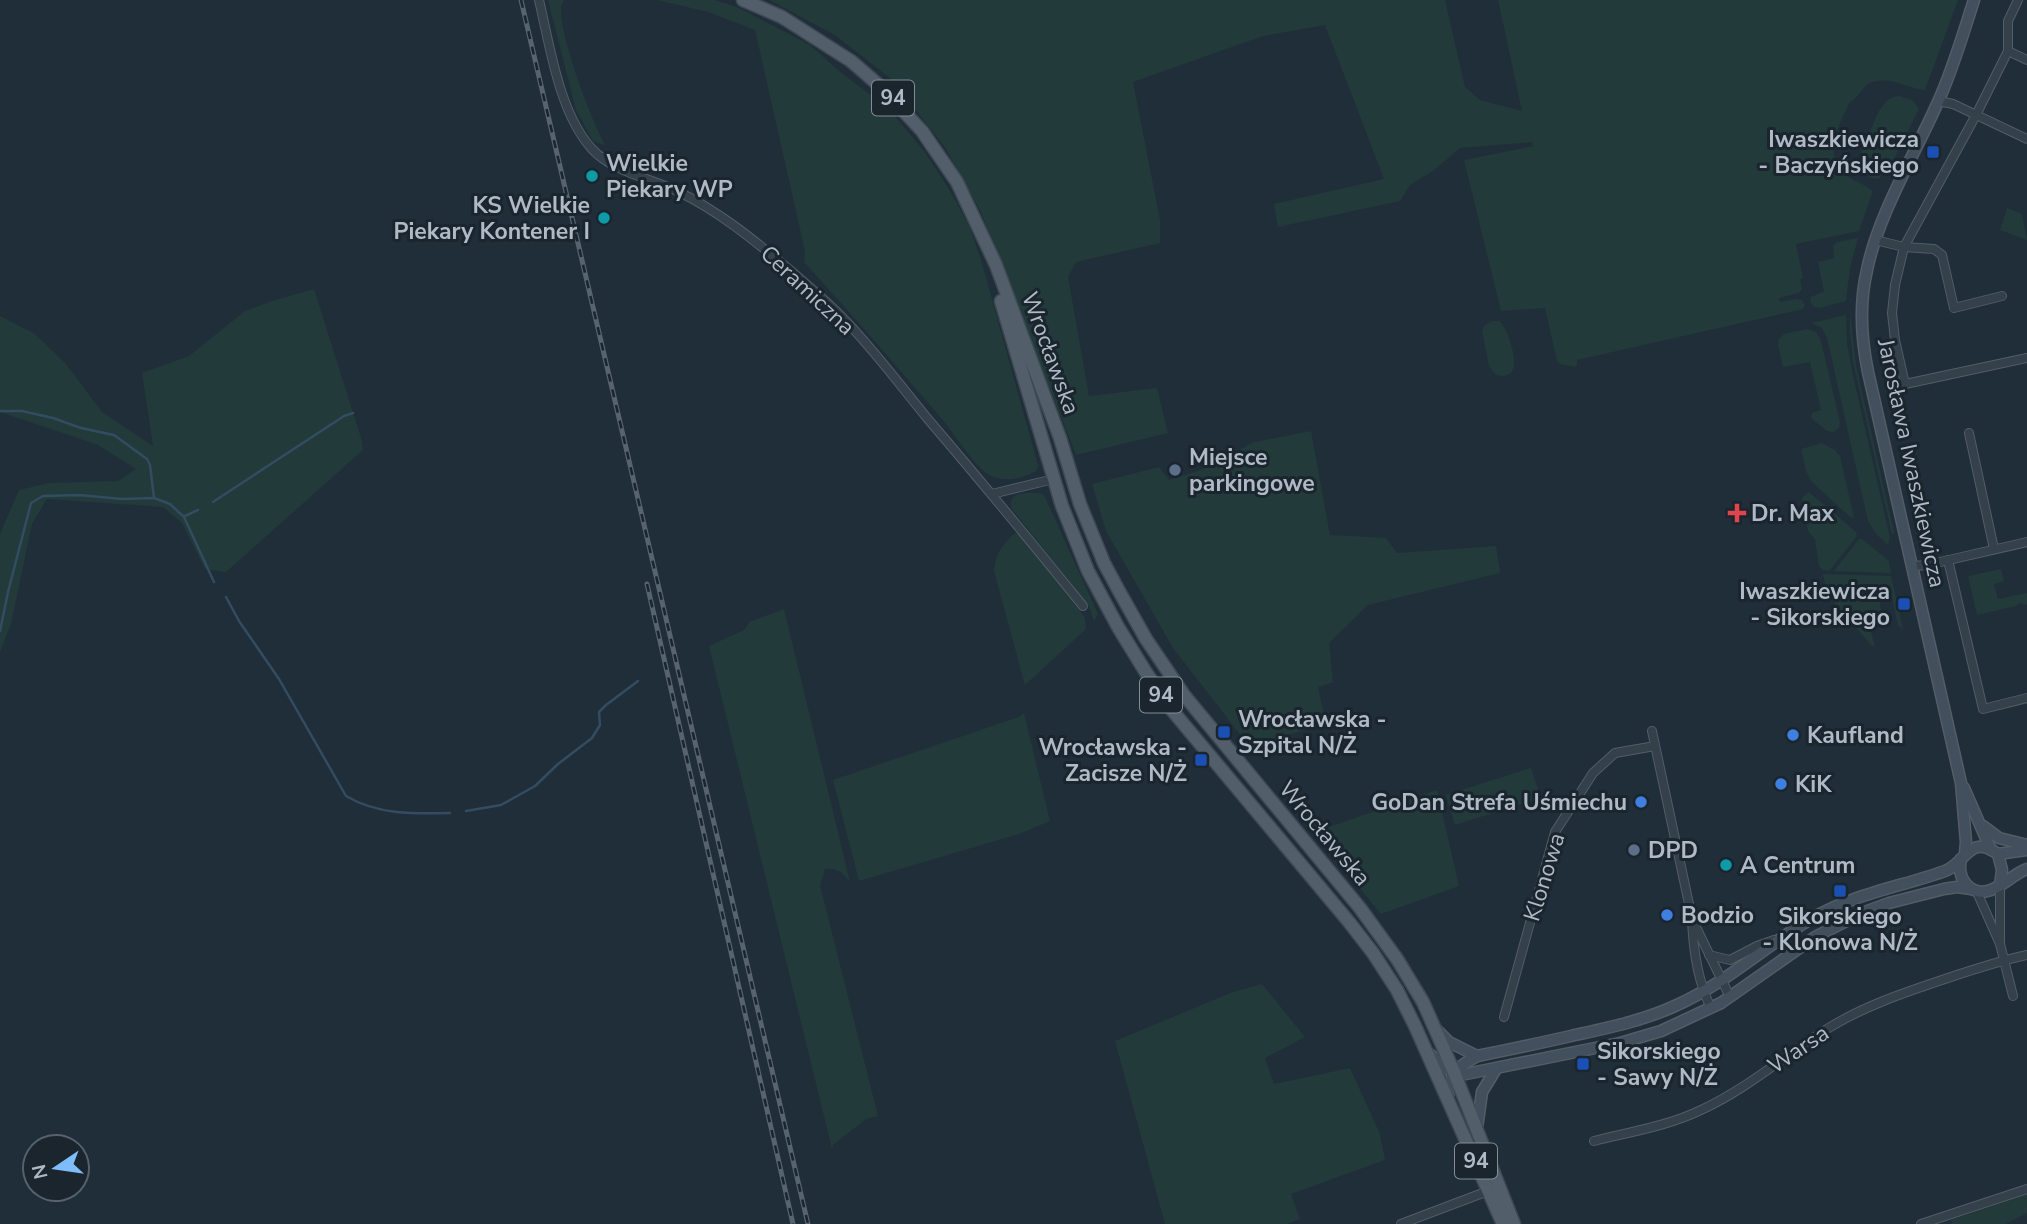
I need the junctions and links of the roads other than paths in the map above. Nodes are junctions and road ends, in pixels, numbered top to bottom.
1 (539, 0) edge
2 (743, 0) edge
3 (1974, 0) edge
4 (2018, 0) edge
5 (2008, 51) junction
6 (2027, 60) edge
7 (1938, 101) junction
8 (1976, 115) junction
9 (2027, 139) edge
10 (1875, 240) junction
11 (1904, 247) junction
12 (988, 250) junction
13 (2002, 296) dead end
14 (2027, 358) edge
15 (1969, 433) dead end
16 (1054, 479) junction
17 (992, 494) junction
18 (2027, 542) edge
19 (1994, 549) junction
20 (1948, 560) junction
21 (1913, 566) junction
22 (1083, 606) dead end
23 (2027, 698) edge
24 (1651, 732) dead end
25 (1655, 746) junction
26 (1961, 783) junction
27 (1981, 825) junction
28 (2027, 847) edge
29 (1995, 852) junction
30 (1964, 855) junction
31 (2027, 869) edge
32 (2000, 886) junction
33 (1974, 889) junction
34 (1692, 918) junction
35 (1784, 937) junction
36 (2000, 944) junction
37 (1709, 955) junction
38 (2027, 955) edge
39 (2005, 959) junction
40 (1722, 981) junction
41 (1703, 992) junction
42 (2013, 996) dead end
43 (1730, 997) junction
44 (1711, 1008) junction
45 (1504, 1017) dead end
46 (1434, 1027) junction
47 (1426, 1049) junction
48 (1477, 1055) junction
49 (1496, 1069) junction
50 (1454, 1072) junction
51 (1448, 1098) junction
52 (1477, 1129) junction
53 (1594, 1141) dead end
54 (2027, 1189) edge
55 (1488, 1191) junction
56 (1940, 1221) edge
57 (1401, 1224) edge
58 (1503, 1224) edge
59 (1514, 1224) edge
60 (1921, 1224) edge

1 - 17 street, Ceramiczna
2 - 12 main road, Wrocławska / 94
3 - 7 street, Jarosława Iwaszkiewicza
4 - 5 street
5 - 6 street
5 - 8 street
7 - 8 street
7 - 10 street, Jarosława Iwaszkiewicza
8 - 9 street
8 - 11 street
10 - 11 street
10 - 21 street, Jarosława Iwaszkiewicza
11 - 13 street
11 - 14 street
12 - 16 main road, Wrocławska / 94
12 - 46 main road, Wrocławska / 94
15 - 19 street
16 - 17 street
16 - 47 main road, Wrocławska / 94
17 - 22 street, Ceramiczna
18 - 19 street
19 - 20 street
20 - 21 street
20 - 23 street
21 - 26 street, Jarosława Iwaszkiewicza
24 - 25 street
25 - 34 street
25 - 45 street, Klonowa
26 - 27 street, Jarosława Iwaszkiewicza
26 - 30 street, Jarosława Iwaszkiewicza
27 - 28 street
27 - 29 street, Jarosława Iwaszkiewicza
28 - 29 street
29 - 30 street
29 - 32 street
30 - 33 street
30 - 35 street
31 - 32 street
32 - 33 street
32 - 36 street
33 - 36 street
33 - 43 street
34 - 37 street
34 - 41 street
35 - 37 street
35 - 40 street
36 - 39 street
37 - 40 street
38 - 39 street, Warsa
39 - 42 street
39 - 53 street, Warsa
40 - 41 street
40 - 43 street
41 - 44 street
41 - 48 street
43 - 44 street
44 - 49 street
46 - 48 street
46 - 50 main road, Wrocławska / 94
47 - 50 street
47 - 51 main road, Wrocławska / 94
48 - 50 street
49 - 50 street
49 - 52 street
50 - 51 street
50 - 52 main road, Wrocławska / 94
51 - 55 main road, Wrocławska / 94
52 - 59 main road, Wrocławska / 94
54 - 56 street
55 - 57 street
55 - 58 main road, Wrocławska / 94
56 - 60 street

